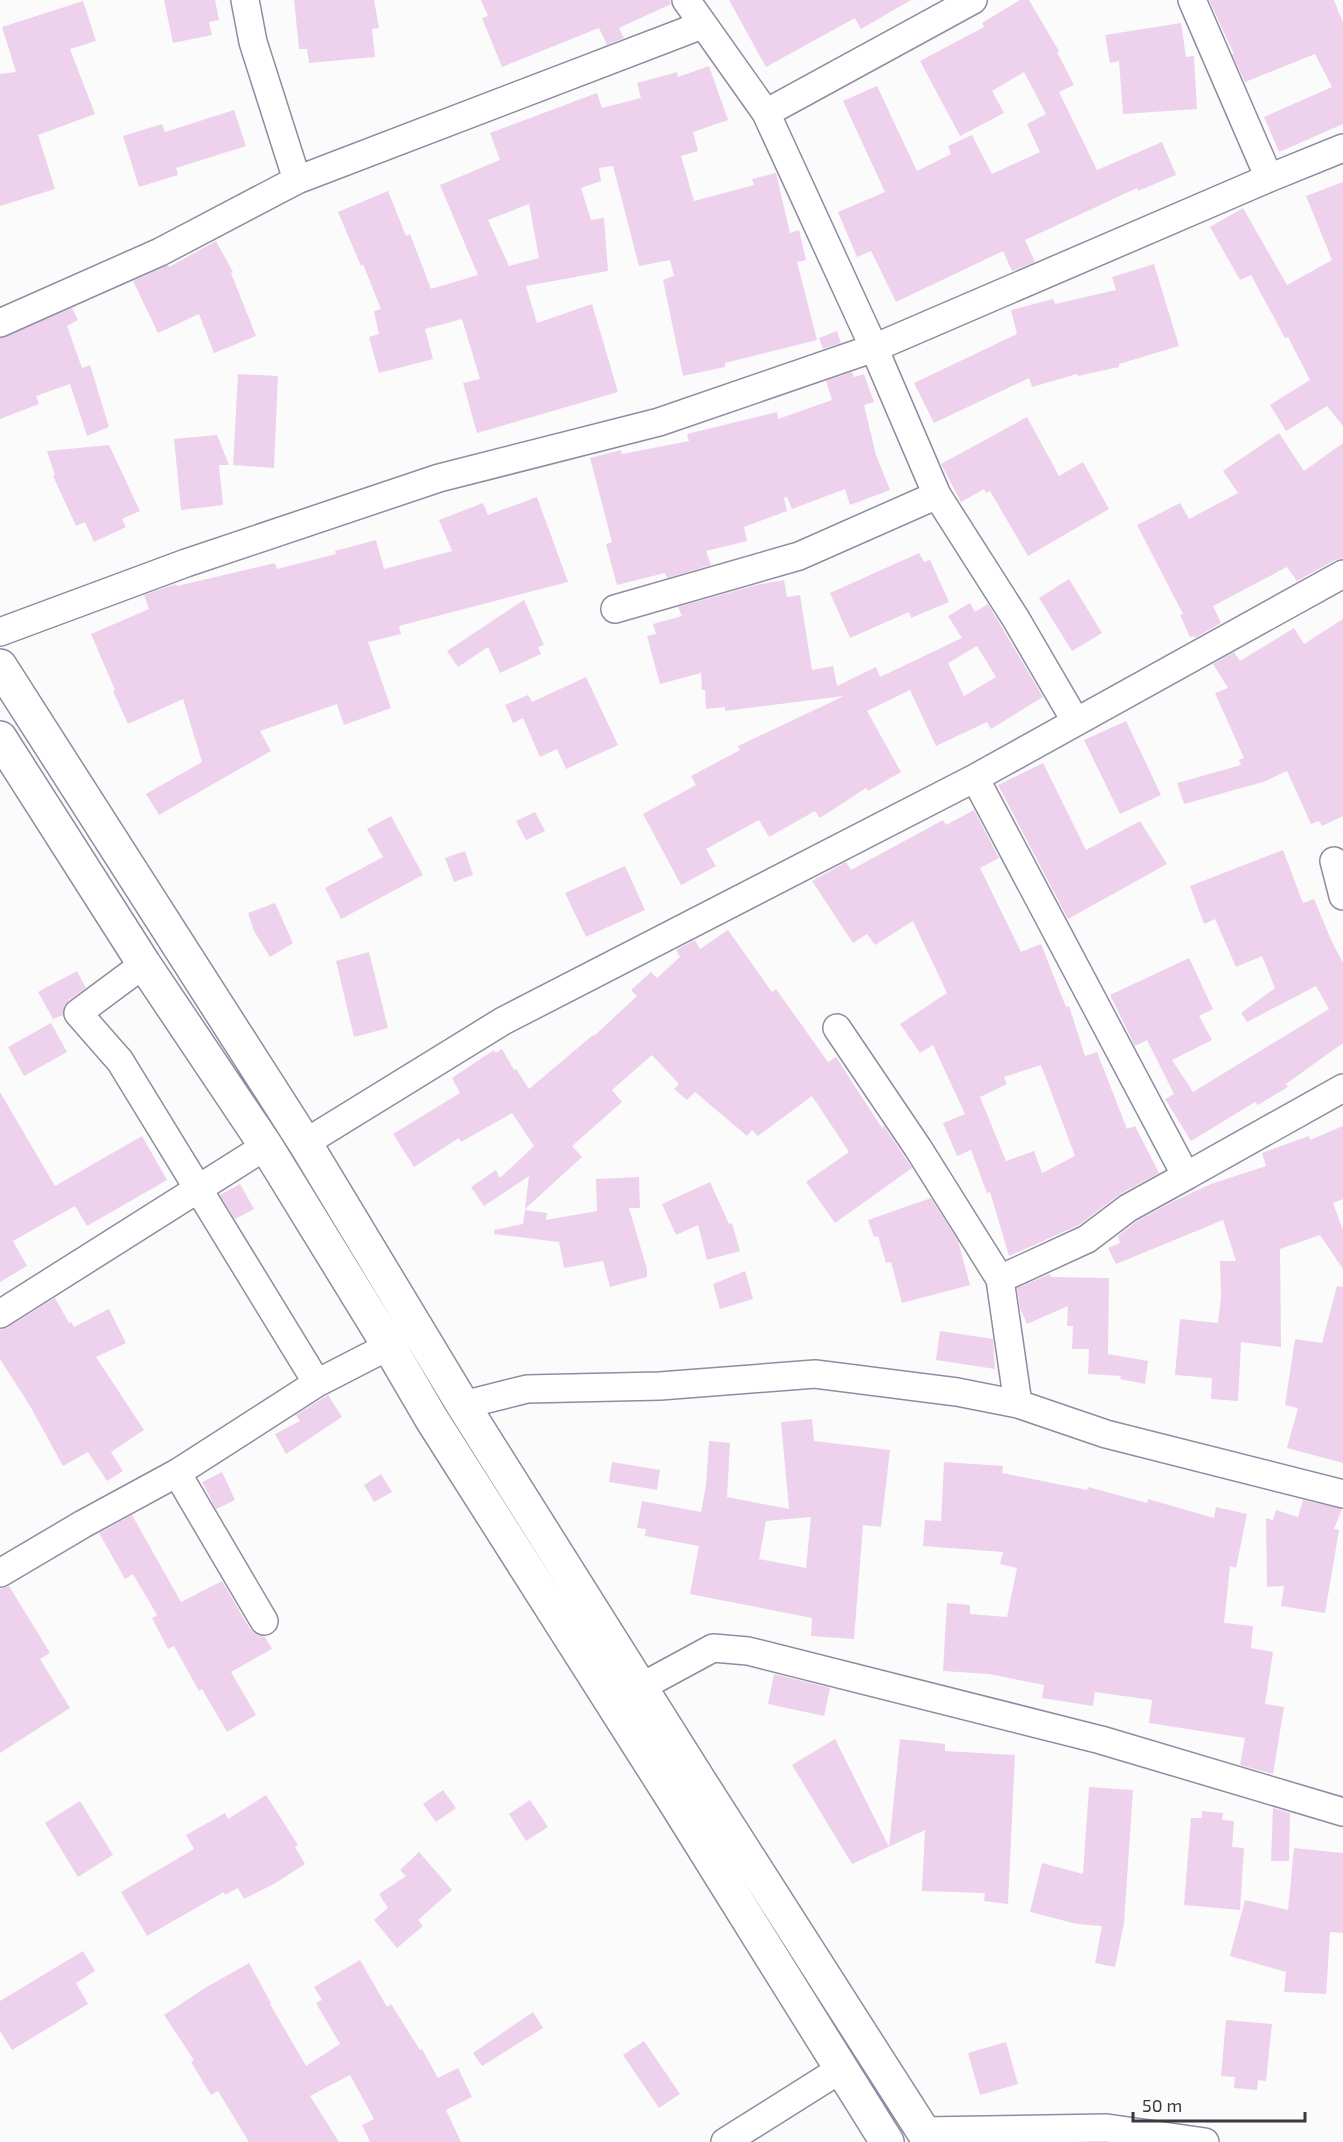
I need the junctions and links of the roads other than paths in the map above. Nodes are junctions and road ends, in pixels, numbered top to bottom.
1 (245, 0) edge
2 (686, 0) edge
3 (973, 0) edge
4 (1192, 0) edge
5 (702, 25) junction
6 (766, 114) junction
7 (1343, 148) edge
8 (1269, 178) junction
9 (297, 180) junction
10 (0, 323) edge
11 (874, 348) junction
12 (936, 495) junction
13 (1343, 574) edge
14 (615, 609) dead end
15 (0, 632) edge
16 (0, 666) edge
17 (1076, 722) junction
18 (0, 738) edge
19 (975, 778) junction
20 (1334, 861) dead end
21 (1343, 896) edge
22 (144, 964) junction
23 (837, 1029) dead end
24 (1343, 1088) edge
25 (304, 1143) junction
26 (266, 1146) junction
27 (1186, 1176) junction
28 (198, 1190) junction
29 (1000, 1279) junction
30 (0, 1314) edge
31 (389, 1346) junction
32 (317, 1383) junction
33 (1018, 1404) junction
34 (464, 1405) junction
35 (177, 1473) junction
36 (1343, 1494) edge
37 (0, 1574) edge
38 (264, 1621) dead end
39 (640, 1687) junction
40 (689, 1794) junction
41 (1343, 1812) edge
42 (841, 2069) junction
43 (927, 2136) edge
44 (725, 2142) edge
45 (887, 2142) edge
46 (1205, 2142) edge

1 - 9 street
2 - 5 street
3 - 6 street
4 - 8 street
5 - 6 street
5 - 9 street
6 - 11 street
7 - 8 street
8 - 11 street
9 - 10 street
11 - 12 street
11 - 15 street
12 - 14 street
12 - 17 street
13 - 17 street
16 - 25 highway
17 - 19 street
18 - 22 highway
19 - 25 street
19 - 27 street
20 - 21 street
22 - 26 highway
22 - 28 street
23 - 29 street
24 - 27 street
25 - 34 highway
26 - 28 street
26 - 31 highway
27 - 29 street
28 - 30 street
28 - 32 street
29 - 33 street
31 - 32 street
31 - 40 highway
32 - 35 street
33 - 34 street
33 - 36 street
34 - 39 highway
35 - 37 street
35 - 38 street
39 - 40 highway
39 - 41 street
40 - 42 highway
40 - 43 highway
42 - 44 street
42 - 45 highway
43 - 46 street

